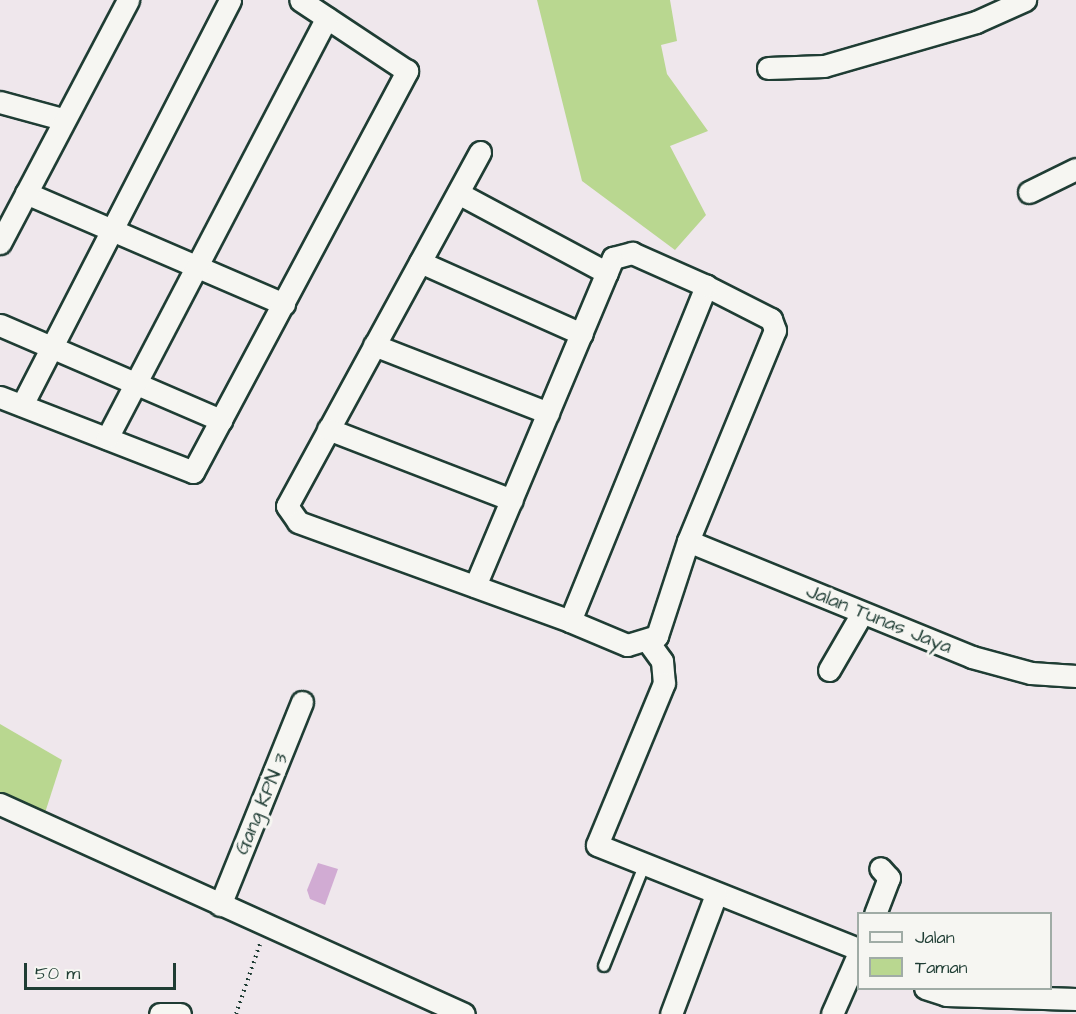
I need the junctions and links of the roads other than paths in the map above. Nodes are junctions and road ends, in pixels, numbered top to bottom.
1 (128, 0) edge
2 (230, 0) edge
3 (300, 0) edge
4 (1025, 0) edge
5 (327, 18) junction
6 (768, 68) dead end
7 (0, 102) edge
8 (62, 119) junction
9 (480, 152) dead end
10 (1076, 169) edge
11 (1029, 192) dead end
12 (26, 193) junction
13 (458, 193) junction
14 (113, 227) junction
15 (0, 243) edge
16 (420, 262) junction
17 (198, 264) junction
18 (607, 273) junction
19 (706, 286) junction
20 (284, 304) junction
21 (0, 325) edge
22 (582, 334) junction
23 (374, 345) junction
24 (52, 347) junction
25 (136, 382) junction
26 (0, 397) edge
27 (22, 405) junction
28 (548, 413) junction
29 (221, 420) junction
30 (328, 429) junction
31 (107, 438) junction
32 (512, 500) junction
33 (688, 541) junction
34 (476, 586) junction
35 (862, 613) junction
36 (570, 621) junction
37 (649, 642) junction
38 (829, 670) dead end
39 (1076, 676) edge
40 (302, 702) dead end
41 (0, 804) edge
42 (644, 866) junction
43 (880, 868) dead end
44 (716, 894) junction
45 (220, 905) junction
46 (876, 912) edge
47 (857, 949) edge
48 (857, 957) edge
49 (604, 966) dead end
50 (931, 990) edge
51 (1076, 999) edge
52 (160, 1014) edge
53 (180, 1014) edge
54 (464, 1014) edge
55 (671, 1014) edge
56 (832, 1014) edge

1 - 8 street
2 - 14 street
3 - 5 street
4 - 6 street
5 - 17 street
5 - 20 street
7 - 8 street
8 - 12 street
9 - 13 street
10 - 11 street
12 - 14 street
12 - 15 street
13 - 16 street
13 - 18 street
14 - 17 street
14 - 24 street
16 - 22 street
16 - 23 street
17 - 20 street
17 - 25 street
18 - 19 street
18 - 22 street
19 - 33 street
19 - 36 street
20 - 29 street
21 - 24 street
22 - 28 street
23 - 28 street
23 - 30 street
24 - 25 street
24 - 27 street
25 - 29 street
25 - 31 street
26 - 27 street
27 - 31 street
28 - 32 street
29 - 31 street
30 - 32 street
30 - 34 street
32 - 34 street
33 - 35 street, Jalan Tunas Jaya
33 - 37 street
34 - 36 street
35 - 38 street
35 - 39 street, Jalan Tunas Jaya
36 - 37 street
37 - 42 street
40 - 45 street, Gang KPN 3
41 - 45 street
42 - 44 street
42 - 49 lane
43 - 46 street
44 - 47 street
44 - 55 street
45 - 54 street
48 - 56 street
50 - 51 street
52 - 53 street

